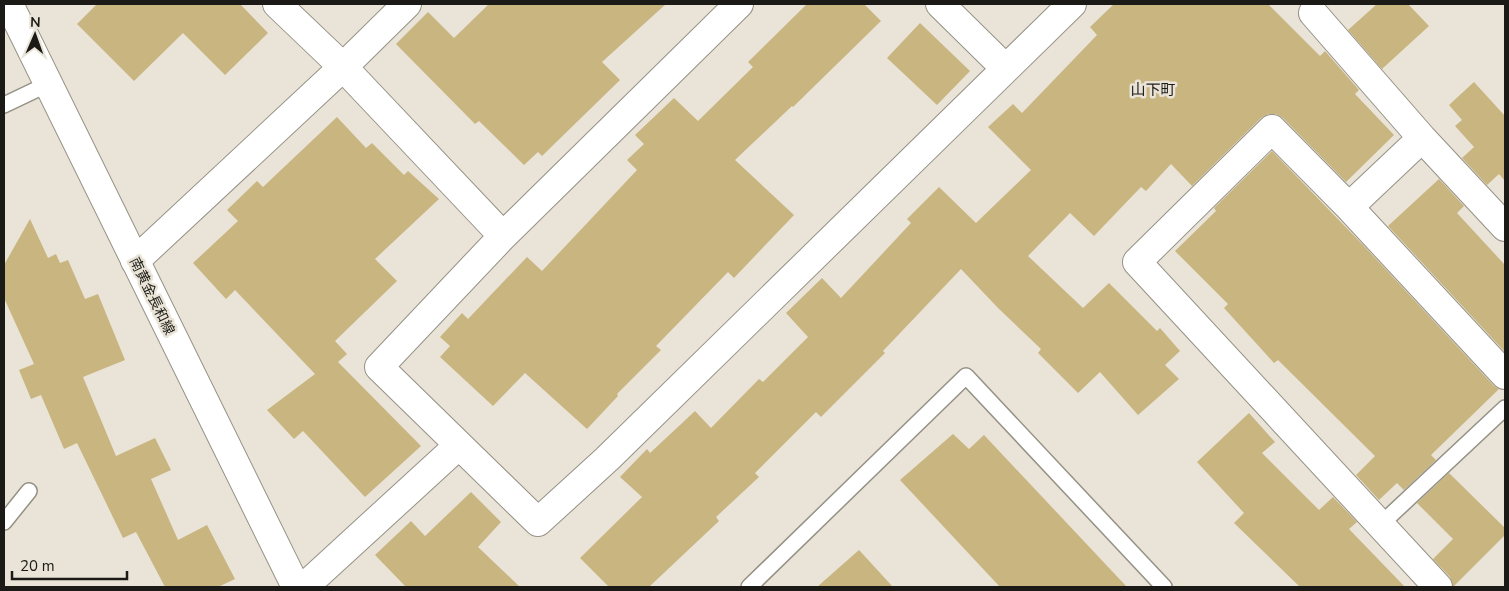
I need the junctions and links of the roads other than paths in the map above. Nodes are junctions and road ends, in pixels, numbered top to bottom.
1 (9, 4) edge
2 (277, 4) edge
3 (407, 4) edge
4 (740, 4) edge
5 (940, 4) edge
6 (1072, 4) edge
7 (1313, 13) dead end
8 (343, 67) junction
9 (1005, 68) junction
10 (48, 84) junction
11 (4, 105) edge
12 (1422, 138) junction
13 (1349, 207) junction
14 (1505, 227) edge
15 (503, 236) junction
16 (135, 261) junction
17 (1505, 375) edge
18 (1505, 408) edge
19 (459, 445) junction
20 (29, 490) dead end
21 (4, 522) edge
22 (1379, 526) junction
23 (296, 587) edge
24 (304, 587) edge
25 (749, 587) edge
26 (1164, 587) edge
27 (1438, 587) edge

1 - 10 street, 南黄金長和線
2 - 8 street
3 - 8 street
4 - 15 street
5 - 9 street
6 - 9 street
7 - 12 street
8 - 15 street
8 - 16 street
9 - 19 street
10 - 11 lane
10 - 16 street, 南黄金長和線
12 - 13 street
12 - 14 street
13 - 17 street
13 - 22 street
15 - 19 street
16 - 23 street, 南黄金長和線
18 - 22 lane
19 - 24 street
20 - 21 lane
22 - 27 street
25 - 26 lane

